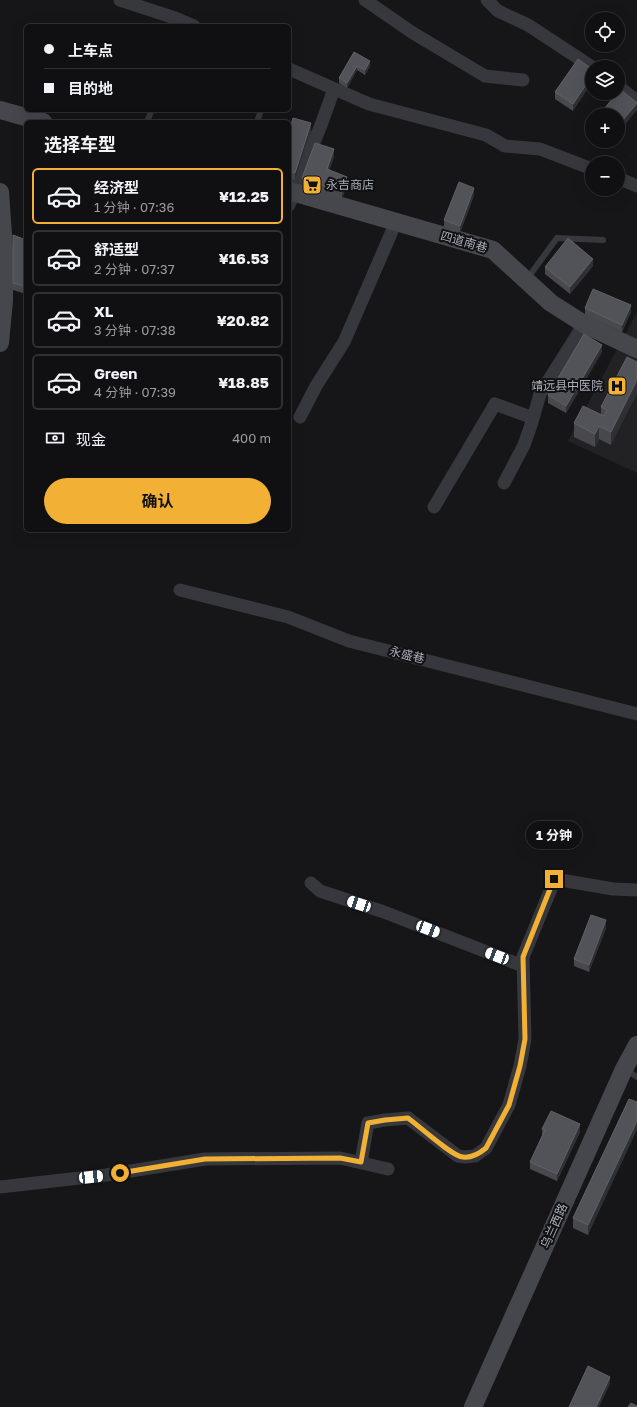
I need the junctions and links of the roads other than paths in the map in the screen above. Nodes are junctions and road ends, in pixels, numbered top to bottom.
1 (120, 0) edge
2 (365, 0) edge
3 (487, 0) edge
4 (189, 24) edge
5 (585, 62) edge
6 (291, 70) edge
7 (523, 80) dead end
8 (334, 89) junction
9 (625, 92) edge
10 (637, 101) edge
11 (0, 110) edge
12 (151, 112) dead end
13 (36, 120) edge
14 (148, 120) edge
15 (585, 166) edge
16 (625, 181) edge
17 (637, 186) edge
18 (0, 192) edge
19 (291, 196) edge
20 (396, 222) junction
21 (603, 240) dead end
22 (2, 249) edge
23 (526, 281) junction
24 (584, 324) junction
25 (0, 343) edge
26 (637, 349) edge
27 (300, 417) dead end
28 (533, 418) junction
29 (504, 483) dead end
30 (434, 506) dead end
31 (180, 590) dead end
32 (637, 714) edge
33 (311, 883) dead end
34 (637, 890) edge
35 (523, 966) junction
36 (637, 1045) edge
37 (630, 1073) edge
38 (361, 1162) junction
39 (388, 1169) dead end
40 (0, 1187) edge
41 (473, 1407) edge

1 - 4 street
2 - 7 street
3 - 5 street
6 - 8 street
8 - 15 street
8 - 19 street
9 - 10 street
11 - 13 main road
12 - 14 lane
16 - 17 street
18 - 22 main road
19 - 20 main road, 四道南巷
20 - 23 main road, 四道南巷
20 - 27 street
21 - 23 lane
22 - 25 main road
23 - 24 main road, 四道南巷
24 - 26 main road, 四道南巷
24 - 28 street
28 - 29 street
28 - 30 street
31 - 32 street, 永盛巷
33 - 35 street
34 - 35 street
35 - 38 street
36 - 37 main road, 乌兰西路
37 - 41 main road, 乌兰西路
38 - 39 street
38 - 40 street

